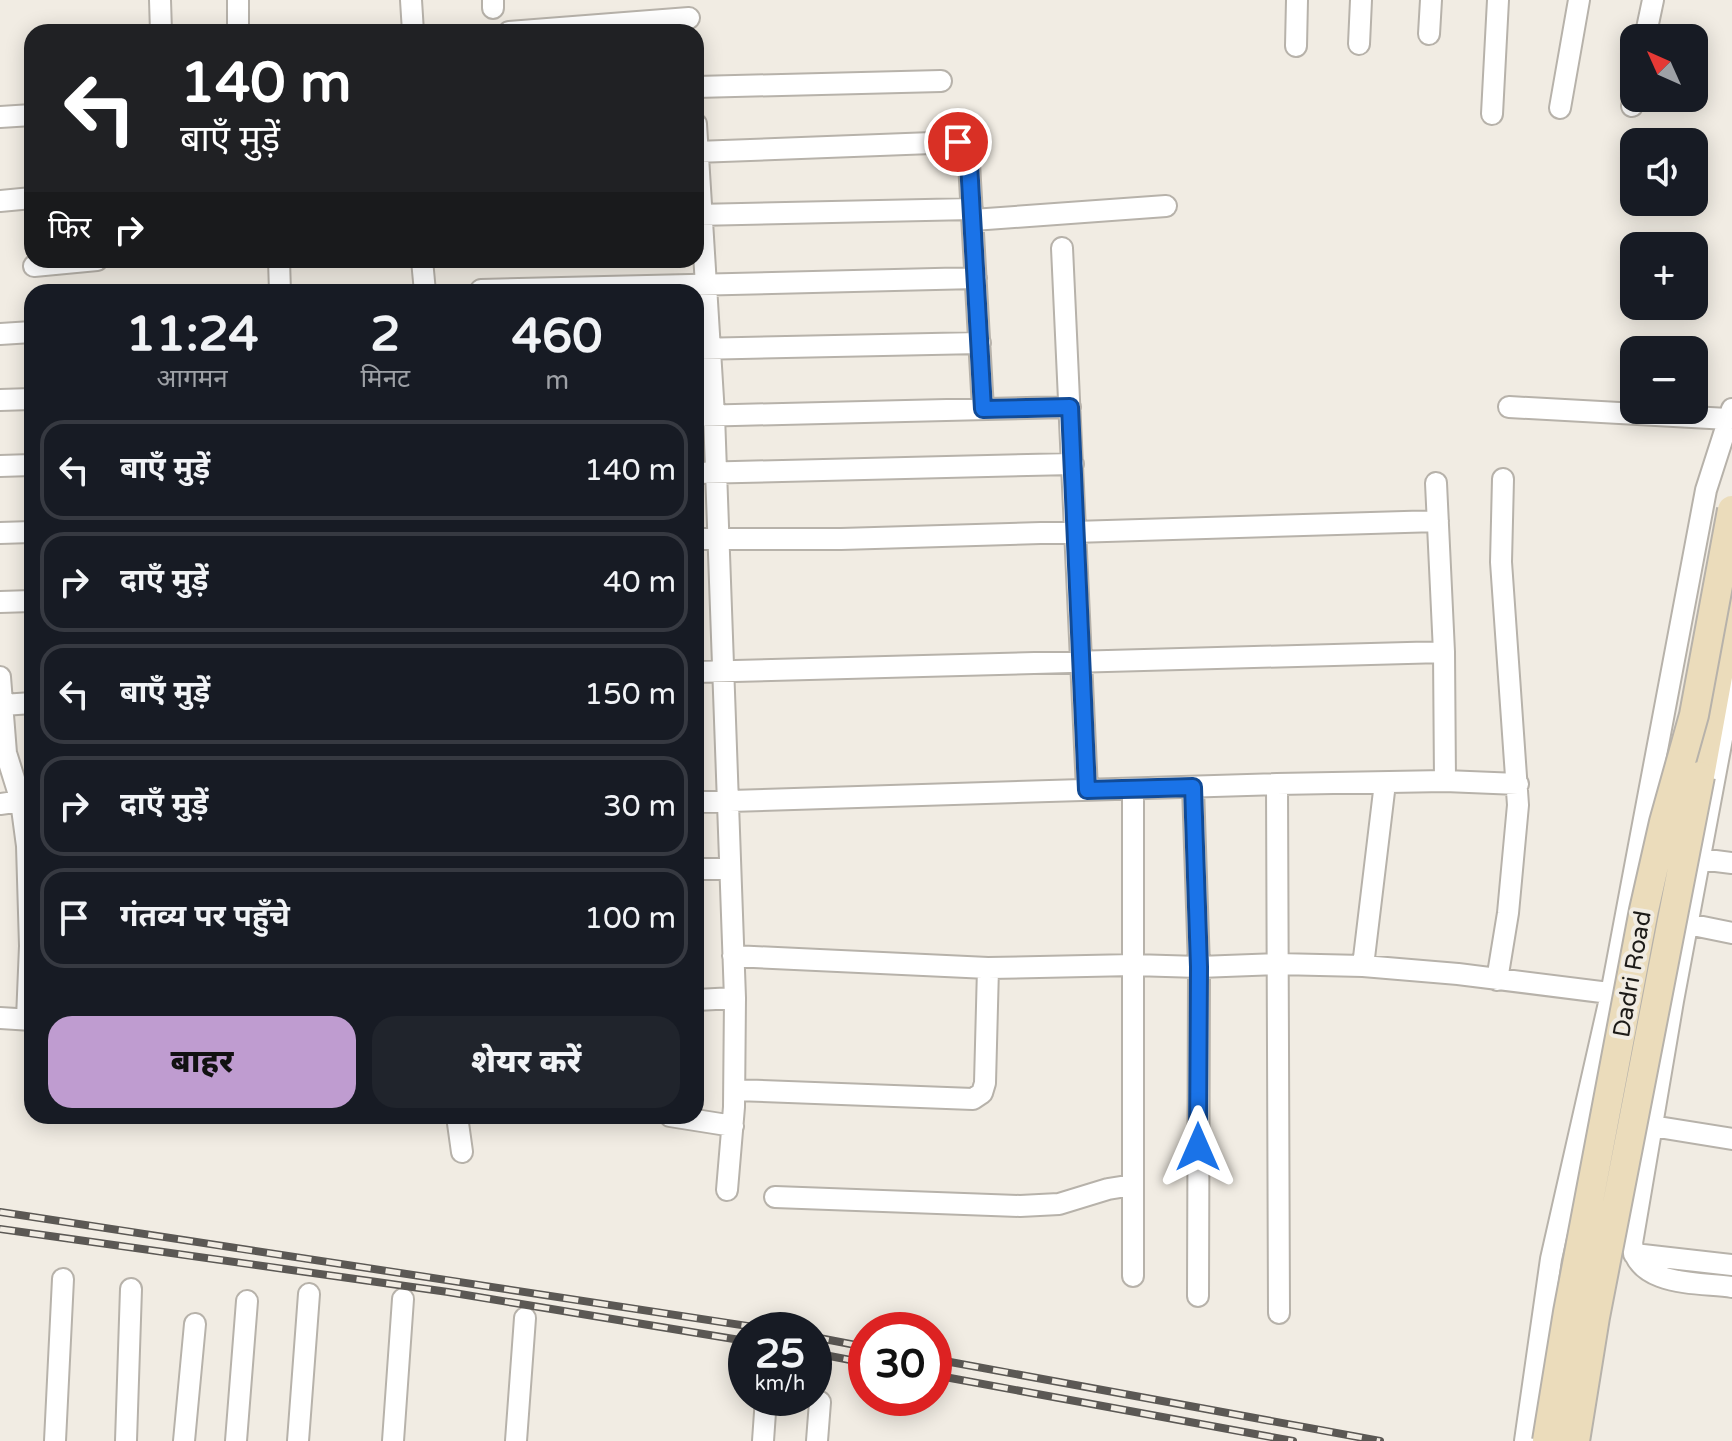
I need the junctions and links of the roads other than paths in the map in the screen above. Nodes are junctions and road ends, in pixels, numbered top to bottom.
1 (160, 0) edge
2 (238, 0) edge
3 (411, 0) edge
4 (1297, 0) edge
5 (1361, 0) edge
6 (1431, 0) edge
7 (1498, 0) edge
8 (1579, 0) edge
9 (1653, 0) edge
10 (689, 17) edge
11 (161, 24) edge
12 (238, 24) edge
13 (412, 24) edge
14 (605, 24) edge
15 (1648, 24) edge
16 (1429, 34) dead end
17 (1359, 44) dead end
18 (1296, 46) dead end
19 (941, 81) dead end
20 (704, 87) edge
21 (1560, 108) dead end
22 (1492, 114) dead end
23 (24, 116) edge
24 (0, 117) edge
25 (704, 152) edge
26 (24, 199) edge
27 (0, 201) edge
28 (1166, 206) dead end
29 (972, 214) junction
30 (704, 215) edge
31 (1062, 248) dead end
32 (704, 255) edge
33 (976, 278) junction
34 (704, 285) edge
35 (707, 285) junction
36 (24, 332) edge
37 (704, 333) edge
38 (0, 334) edge
39 (980, 343) junction
40 (704, 349) edge
41 (704, 382) edge
42 (24, 399) edge
43 (0, 400) edge
44 (1070, 407) junction
45 (1509, 407) dead end
46 (983, 409) junction
47 (1730, 414) edge
48 (705, 416) edge
49 (1073, 464) junction
50 (24, 465) edge
51 (0, 466) edge
52 (705, 472) edge
53 (1503, 479) dead end
54 (1436, 483) dead end
55 (1732, 510) edge
56 (1438, 521) junction
57 (24, 532) edge
58 (1076, 532) junction
59 (0, 533) edge
60 (704, 539) edge
61 (718, 539) junction
62 (1732, 599) edge
63 (24, 601) edge
64 (0, 602) edge
65 (1444, 652) junction
66 (1082, 662) junction
67 (722, 671) junction
68 (704, 672) edge
69 (0, 677) edge
70 (1732, 685) edge
71 (24, 704) edge
72 (3, 705) junction
73 (1445, 781) junction
74 (1385, 783) junction
75 (1277, 784) junction
76 (1518, 784) junction
77 (1193, 787) junction
78 (1133, 789) junction
79 (1087, 790) junction
80 (728, 801) junction
81 (704, 802) edge
82 (10, 803) edge
83 (24, 838) edge
84 (1700, 859) junction
85 (1732, 863) edge
86 (704, 869) edge
87 (730, 869) junction
88 (1688, 924) junction
89 (1732, 933) edge
90 (733, 956) junction
91 (1277, 964) junction
92 (1133, 965) junction
93 (1363, 966) junction
94 (1199, 967) junction
95 (988, 968) junction
96 (1497, 980) junction
97 (1611, 994) junction
98 (735, 998) junction
99 (704, 1000) edge
100 (1673, 1001) junction
101 (0, 1018) edge
102 (24, 1020) edge
103 (735, 1090) junction
104 (704, 1121) edge
105 (458, 1124) edge
106 (733, 1126) junction
107 (1652, 1126) junction
108 (1732, 1139) edge
109 (462, 1152) dead end
110 (1133, 1185) junction
111 (727, 1190) dead end
112 (775, 1197) dead end
113 (1634, 1254) junction
114 (1732, 1265) edge
115 (1133, 1276) dead end
116 (63, 1279) dead end
117 (1732, 1287) edge
118 (131, 1289) dead end
119 (309, 1294) dead end
120 (1198, 1296) dead end
121 (403, 1299) dead end
122 (247, 1301) dead end
123 (1279, 1313) dead end
124 (525, 1318) dead end
125 (195, 1324) dead end
126 (765, 1416) edge
127 (819, 1416) edge
128 (55, 1441) edge
129 (126, 1441) edge
130 (184, 1441) edge
131 (236, 1441) edge
132 (298, 1441) edge
133 (393, 1441) edge
134 (516, 1441) edge
135 (763, 1441) edge
136 (817, 1441) edge
137 (1525, 1441) edge
138 (1547, 1441) edge
139 (1575, 1441) edge

1 - 11 street
2 - 12 street
3 - 13 street
4 - 18 street
5 - 17 street
6 - 16 street
7 - 22 street
8 - 21 street
9 - 15 street
10 - 14 street
19 - 20 street
23 - 24 street
25 - 29 street
26 - 27 street
28 - 29 street
29 - 30 street
29 - 33 street
31 - 44 street
32 - 35 street
33 - 35 street
33 - 39 street
34 - 35 street
35 - 37 street
36 - 38 street
39 - 40 street
39 - 46 street
41 - 48 street
42 - 43 street
44 - 46 street
44 - 49 street
45 - 47 street
46 - 48 street
47 - 97 street
48 - 52 street
49 - 52 street
49 - 58 street
50 - 51 street
52 - 61 street
53 - 76 street
54 - 56 street
55 - 138 street, Dadri Road, bridge
56 - 58 street
56 - 65 street
57 - 59 street
58 - 61 street
58 - 66 street
60 - 61 street
61 - 67 street
62 - 139 street, Dadri Road, bridge
63 - 64 street
65 - 66 street
65 - 73 street
66 - 67 street
66 - 79 street
67 - 68 street
67 - 80 street
69 - 72 street
70 - 84 street
71 - 72 street
72 - 82 street
73 - 74 street
73 - 76 street
74 - 75 street
74 - 93 street
75 - 77 street
75 - 91 street
76 - 96 street
77 - 78 street
77 - 94 street
78 - 79 street
78 - 92 street
79 - 80 street
80 - 81 street
80 - 87 street
82 - 83 street
84 - 85 street
84 - 88 street
86 - 87 street
87 - 90 street
88 - 89 street
88 - 100 street
90 - 95 street
90 - 98 street
91 - 93 street
91 - 94 street
91 - 123 street
92 - 94 street
92 - 95 street
92 - 110 street
93 - 96 street
94 - 120 street
95 - 103 street
96 - 97 street
97 - 100 street
97 - 137 street
98 - 99 street
98 - 103 street
100 - 107 street
101 - 102 street
103 - 106 street
104 - 106 street
105 - 109 street
106 - 111 street
107 - 108 street
107 - 113 street
110 - 112 street
110 - 115 street
113 - 114 street
113 - 117 street
116 - 128 street
118 - 129 street
119 - 132 street
121 - 133 street
122 - 131 street
124 - 134 street
125 - 130 street
126 - 135 street
127 - 136 street

